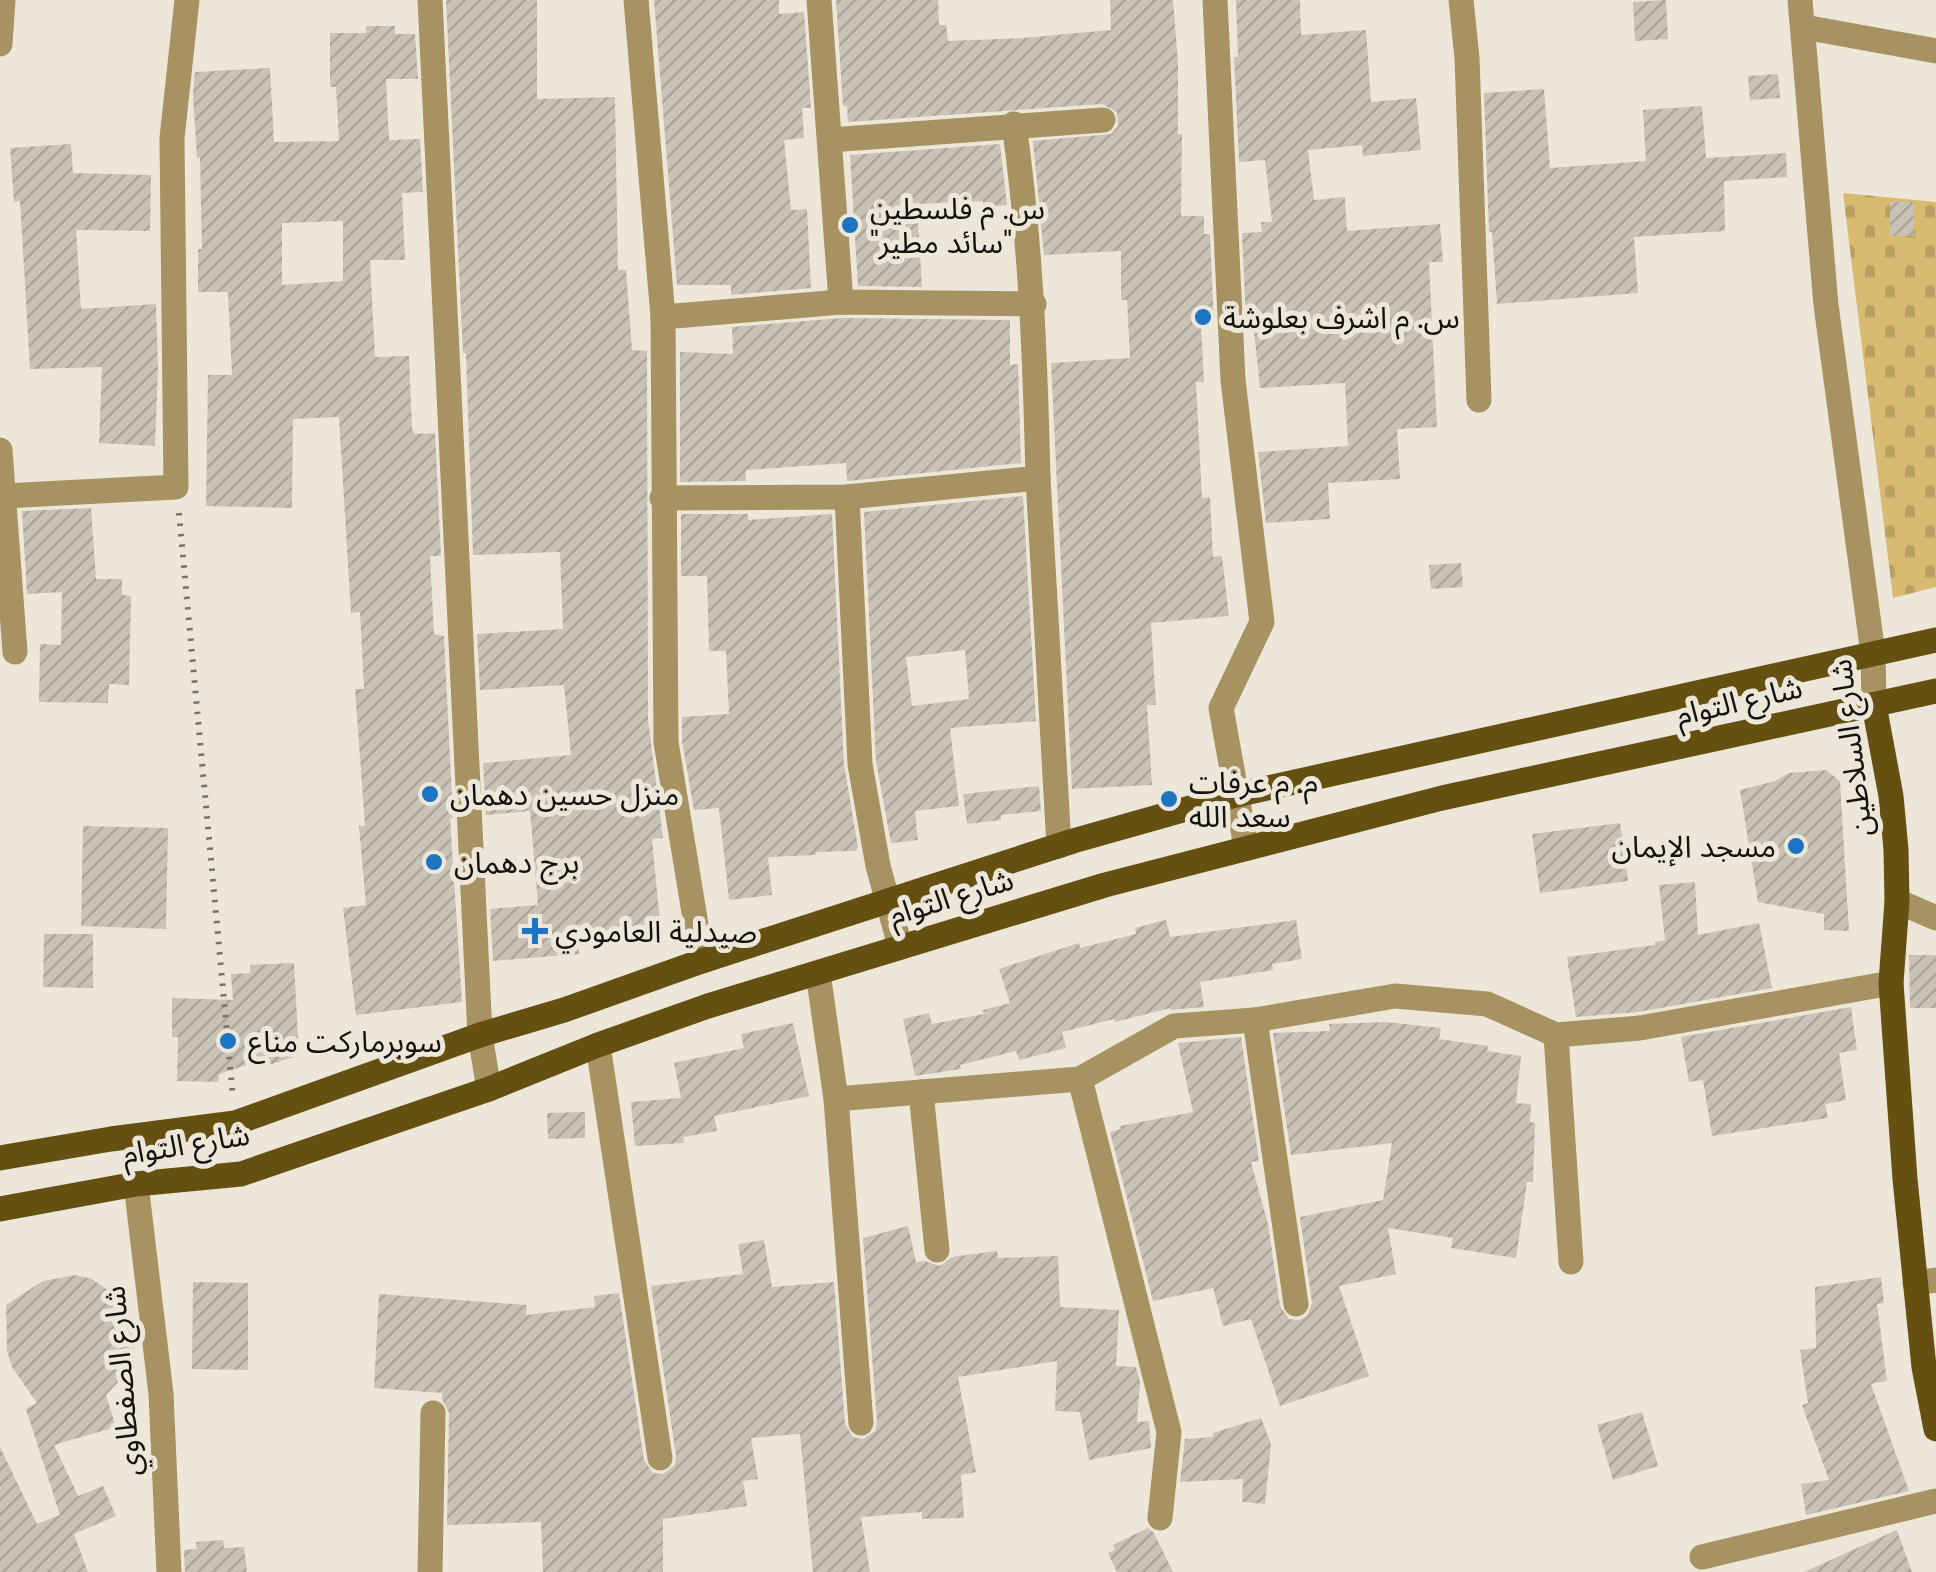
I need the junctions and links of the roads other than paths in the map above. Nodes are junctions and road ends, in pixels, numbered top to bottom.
1 (3, 0) edge
2 (186, 0) edge
3 (430, 0) edge
4 (636, 0) edge
5 (820, 0) edge
6 (1215, 0) edge
7 (1462, 0) edge
8 (1800, 0) edge
9 (1804, 27) junction
10 (0, 44) edge
11 (1936, 51) edge
12 (1103, 120) dead end
13 (1014, 124) junction
14 (830, 140) junction
15 (841, 302) junction
16 (1034, 304) junction
17 (663, 317) junction
18 (1479, 400) dead end
19 (0, 450) edge
20 (1038, 478) junction
21 (4, 496) junction
22 (847, 496) junction
23 (662, 498) junction
24 (1936, 640) edge
25 (15, 652) dead end
26 (1873, 654) junction
27 (1936, 691) edge
28 (1874, 705) junction
29 (1236, 795) junction
30 (1059, 846) junction
31 (1246, 848) junction
32 (887, 901) junction
33 (1897, 901) junction
34 (1936, 918) edge
35 (900, 946) junction
36 (702, 961) junction
37 (818, 973) junction
38 (1891, 983) junction
39 (1255, 1020) junction
40 (480, 1035) junction
41 (1556, 1035) junction
42 (598, 1045) junction
43 (1080, 1079) junction
44 (489, 1089) junction
45 (921, 1092) junction
46 (836, 1099) junction
47 (0, 1158) edge
48 (136, 1184) junction
49 (0, 1209) edge
50 (936, 1250) dead end
51 (1572, 1262) dead end
52 (1926, 1281) edge
53 (1296, 1304) dead end
54 (433, 1413) dead end
55 (861, 1423) dead end
56 (1936, 1429) edge
57 (660, 1458) dead end
58 (1936, 1501) edge
59 (1160, 1518) dead end
60 (1702, 1558) dead end
61 (162, 1568) edge
62 (430, 1572) edge

1 - 10 street
2 - 21 street
3 - 40 street
4 - 17 street
5 - 14 street
6 - 29 street
7 - 18 street
8 - 9 street, شارع السلاطين
9 - 11 street
9 - 26 street, شارع السلاطين
12 - 13 street
13 - 14 street
13 - 16 street
14 - 15 street
15 - 16 street
15 - 17 street
16 - 20 street
17 - 23 street
19 - 21 street
20 - 22 street
20 - 30 street
21 - 25 street
22 - 23 street
22 - 32 street
23 - 36 street
24 - 26 main road, شارع التوام
26 - 28 street, شارع السلاطين
26 - 29 main road, شارع التوام
27 - 28 main road, شارع التوام
28 - 31 main road, شارع التوام
28 - 33 main road, شارع السلاطين
29 - 30 main road, شارع التوام
29 - 31 street
30 - 32 main road, شارع التوام
31 - 35 main road, شارع التوام
32 - 35 street
32 - 36 main road, شارع التوام
33 - 34 street
33 - 38 main road, شارع السلاطين
35 - 37 main road, شارع التوام
36 - 40 main road, شارع التوام
37 - 42 main road, شارع التوام
37 - 46 street
38 - 41 street
38 - 52 main road, شارع السلاطين
39 - 41 street
39 - 43 street
39 - 53 street
40 - 44 street
40 - 47 main road, شارع التوام
41 - 51 street
42 - 44 main road, شارع التوام
42 - 57 street
43 - 45 street
43 - 59 street
44 - 48 main road, شارع التوام
45 - 46 street
45 - 50 street
46 - 55 street
48 - 49 main road, شارع التوام
48 - 61 street, شارع الصفطاوي
52 - 56 main road, شارع السلاطين
54 - 62 street
58 - 60 street

